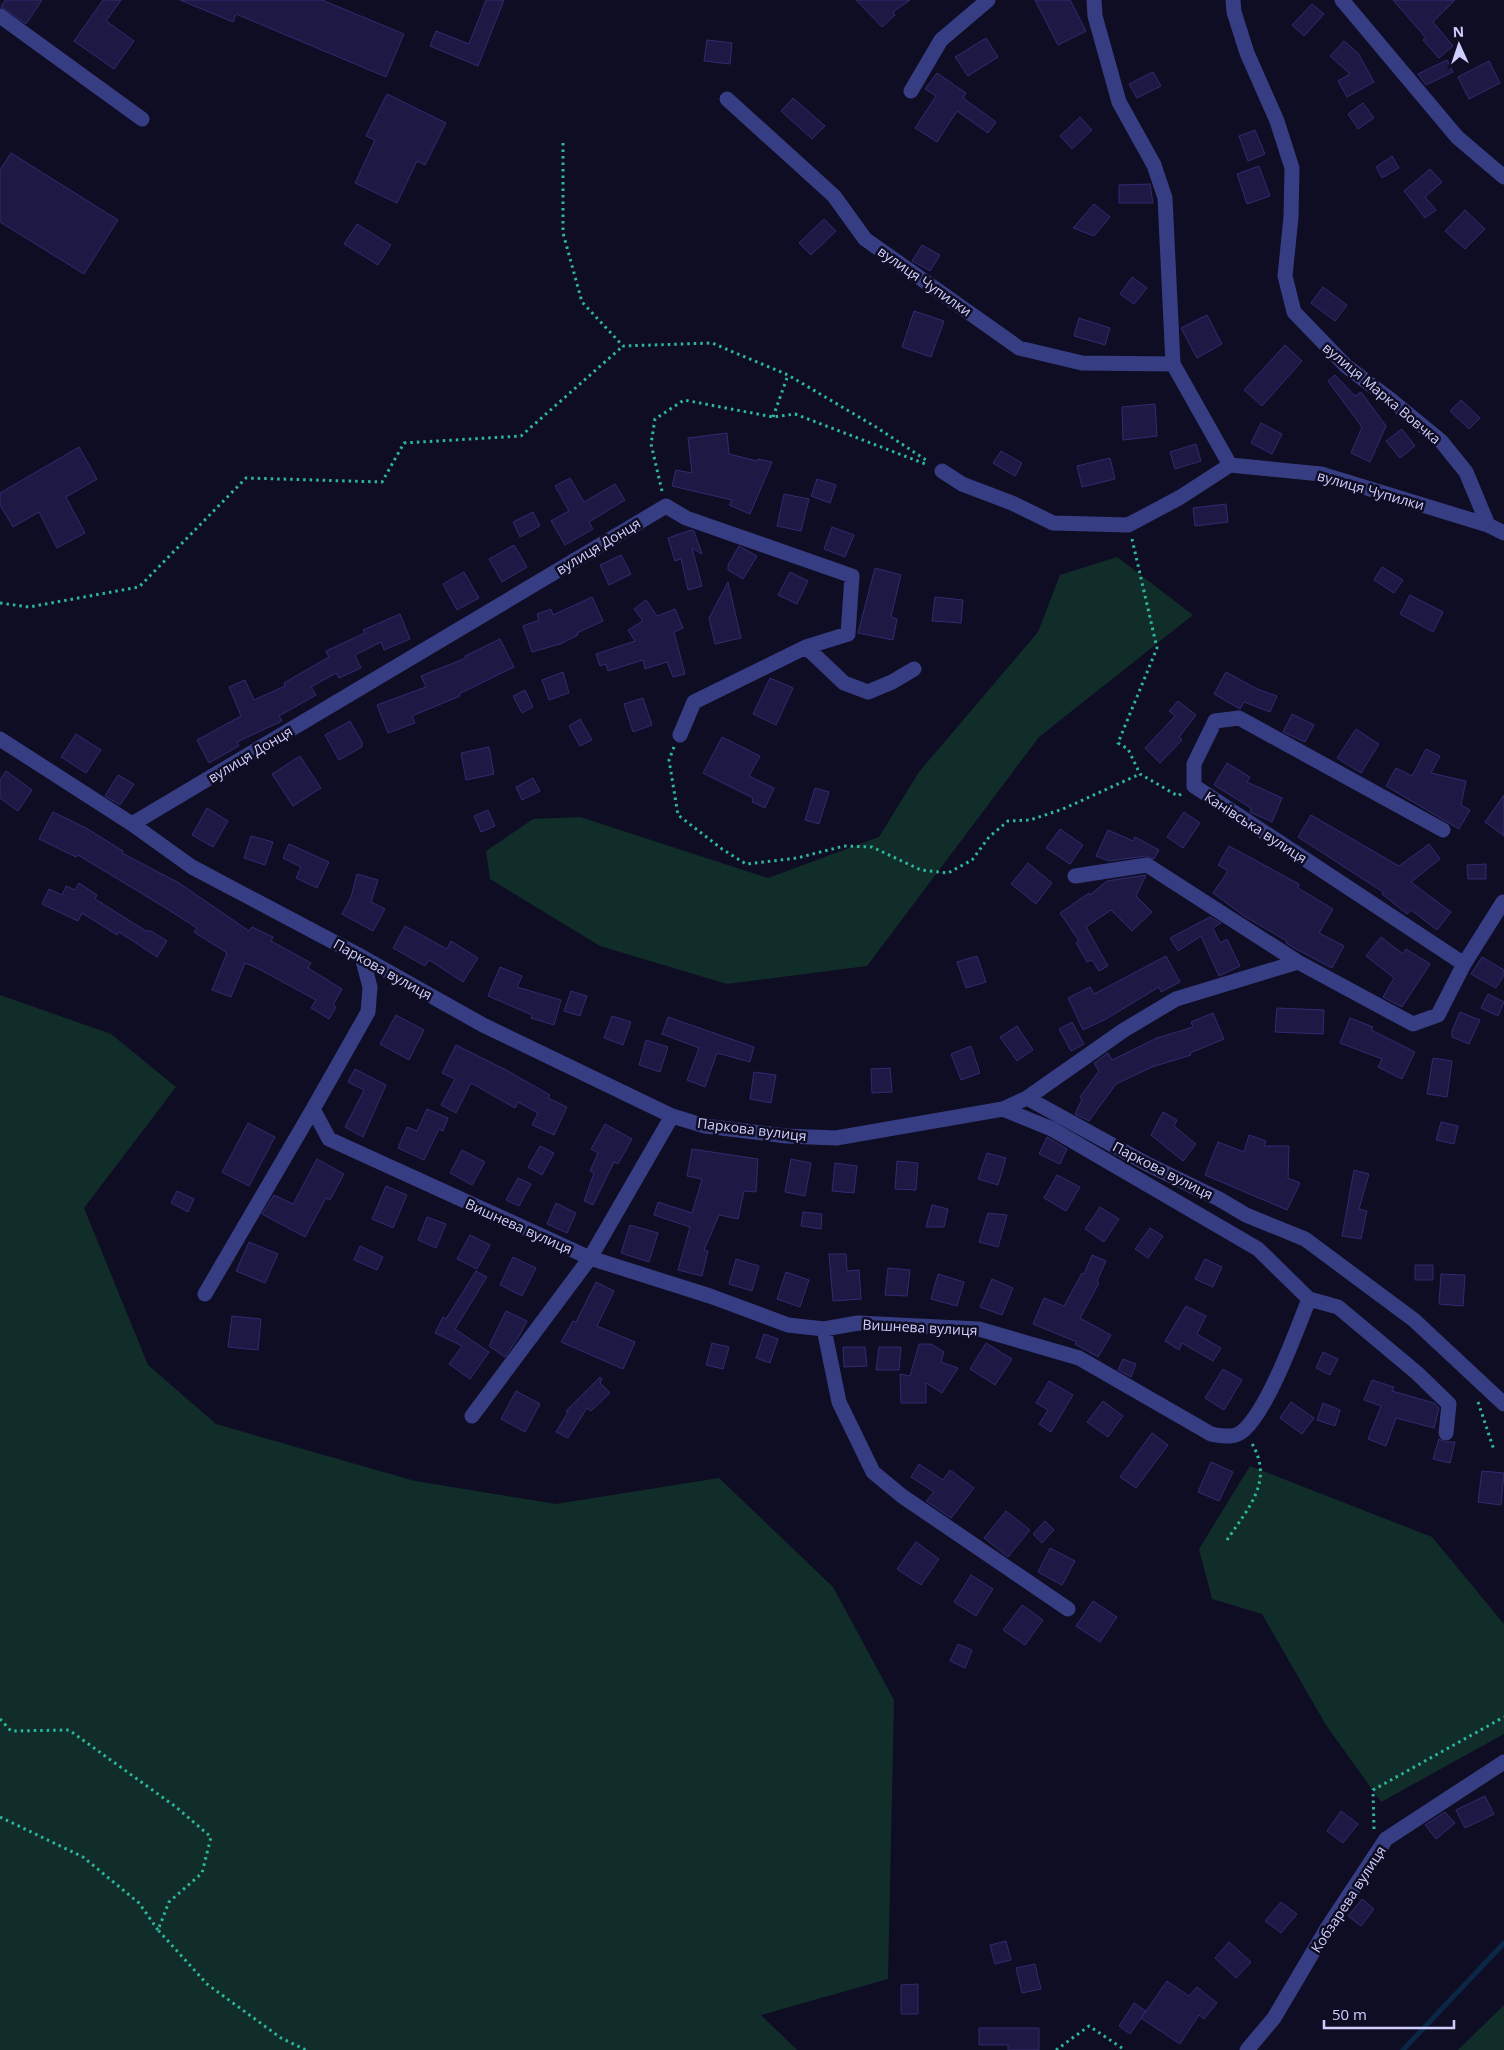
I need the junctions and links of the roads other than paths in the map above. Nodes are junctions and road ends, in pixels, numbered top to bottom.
1 (988, 0) edge
2 (1094, 0) edge
3 (1233, 0) edge
4 (1342, 0) edge
5 (0, 16) edge
6 (911, 91) dead end
7 (727, 99) dead end
8 (142, 119) dead end
9 (1504, 177) edge
10 (1173, 364) junction
11 (1230, 465) junction
12 (942, 471) road end
13 (1488, 525) junction
14 (1504, 533) edge
15 (806, 648) junction
16 (914, 669) dead end
17 (680, 735) road end
18 (0, 739) edge
19 (132, 824) junction
20 (1443, 830) dead end
21 (1074, 876) dead end
22 (1503, 902) edge
23 (362, 957) junction
24 (1298, 962) junction
25 (1464, 964) junction
26 (1027, 1098) junction
27 (313, 1109) junction
28 (1003, 1109) junction
29 (672, 1116) junction
30 (1246, 1215) junction
31 (1258, 1249) junction
32 (590, 1258) junction
33 (205, 1294) dead end
34 (1309, 1299) junction
35 (824, 1329) junction
36 (1504, 1404) edge
37 (472, 1416) dead end
38 (1446, 1433) dead end
39 (1068, 1609) dead end
40 (1504, 1762) edge
41 (1248, 2050) edge

1 - 6 street
2 - 10 street
3 - 13 street, вулиця Марка Вовчка
4 - 9 street
5 - 8 street
7 - 10 street, вулиця Чупилки
10 - 11 street
11 - 12 street
11 - 13 street, вулиця Чупилки
13 - 14 street, вулиця Чупилки
15 - 16 street
15 - 17 street
15 - 19 street, вулиця Донця
18 - 19 street, Паркова вулиця
19 - 23 street, Паркова вулиця
20 - 25 street, Канівська вулиця
21 - 24 street
22 - 25 street
23 - 27 street
23 - 29 street, Паркова вулиця
24 - 25 street
24 - 26 street
26 - 28 street, Паркова вулиця
26 - 30 street, Паркова вулиця
27 - 32 street, Вишнева вулиця
27 - 33 street
28 - 29 street, Паркова вулиця
28 - 31 street
29 - 32 street
30 - 31 street
30 - 36 street, Паркова вулиця
31 - 34 street
32 - 35 street, Вишнева вулиця
32 - 37 street
34 - 35 street, Вишнева вулиця
34 - 38 street
35 - 39 street
40 - 41 street, Кобзарева вулиця

